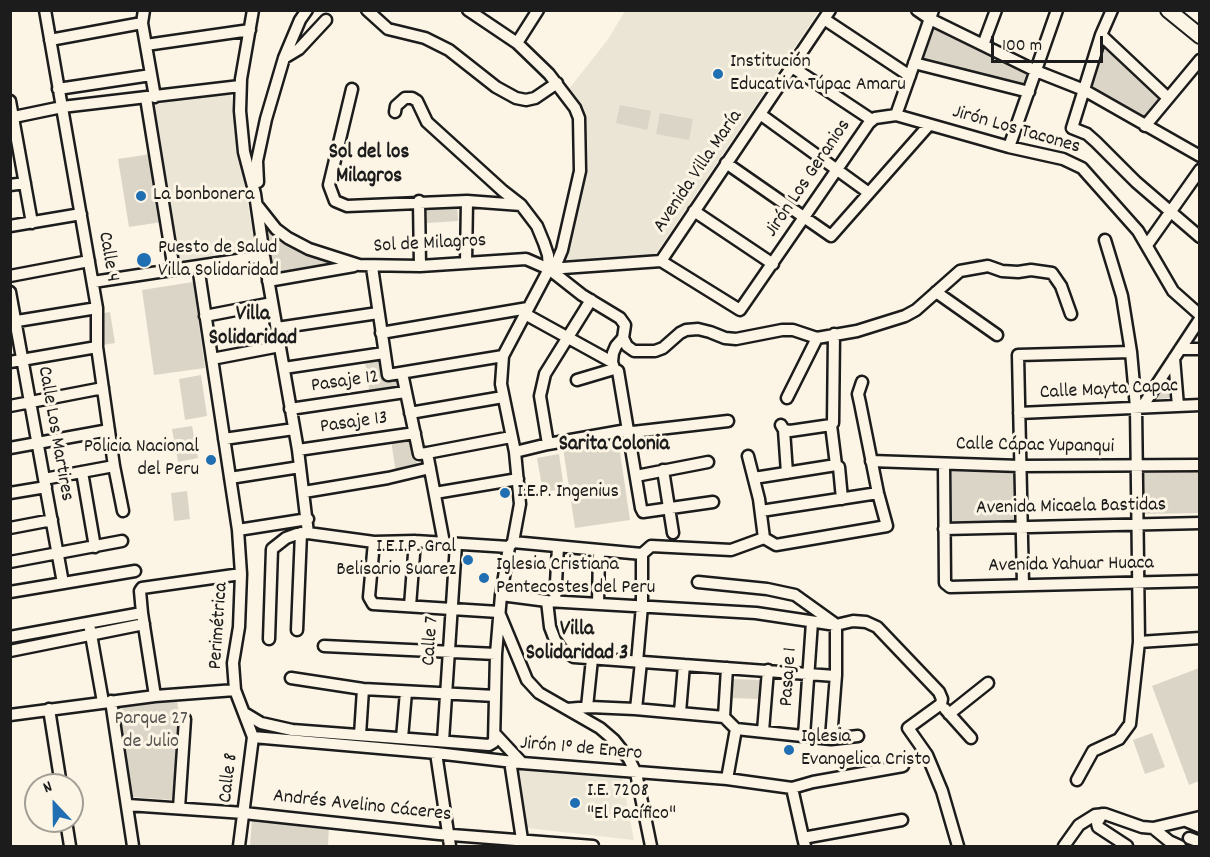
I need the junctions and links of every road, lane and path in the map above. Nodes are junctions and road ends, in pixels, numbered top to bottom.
1 (45, 10) edge
2 (144, 10) edge
3 (253, 10) edge
4 (307, 10) edge
5 (367, 10) edge
6 (468, 10) edge
7 (538, 10) edge
8 (917, 10) edge
9 (996, 10) edge
10 (1057, 10) edge
11 (1112, 10) edge
12 (1168, 10) edge
13 (482, 14) edge
14 (827, 15) edge
15 (931, 15) edge
16 (326, 20) dead end
17 (142, 23) junction
18 (250, 30) junction
19 (1101, 35) junction
20 (1200, 36) edge
21 (50, 40) junction
22 (517, 43) junction
23 (146, 45) junction
24 (983, 45) junction
25 (284, 58) junction
26 (1200, 60) edge
27 (914, 63) junction
28 (792, 67) junction
29 (1036, 71) junction
30 (152, 75) junction
31 (910, 76) junction
32 (557, 83) junction
33 (240, 86) junction
34 (351, 88) dead end
35 (58, 89) junction
36 (1084, 90) junction
37 (1029, 92) junction
38 (151, 98) junction
39 (1168, 98) junction
40 (10, 101) edge
41 (62, 107) junction
42 (395, 112) dead end
43 (760, 114) junction
44 (896, 115) junction
45 (14, 117) junction
46 (872, 120) junction
47 (929, 125) junction
48 (1145, 126) junction
49 (14, 136) edge
50 (1009, 147) junction
51 (1200, 156) edge
52 (726, 163) junction
53 (837, 170) junction
54 (1200, 170) edge
55 (25, 183) junction
56 (10, 185) edge
57 (869, 193) junction
58 (256, 200) junction
59 (419, 201) junction
60 (467, 201) junction
61 (521, 205) junction
62 (694, 211) junction
63 (1170, 212) junction
64 (81, 214) junction
65 (805, 218) junction
66 (32, 222) junction
67 (10, 226) edge
68 (1200, 237) edge
69 (1105, 240) dead end
70 (1147, 245) junction
71 (264, 256) junction
72 (89, 261) junction
73 (661, 261) junction
74 (466, 262) junction
75 (773, 264) junction
76 (359, 265) junction
77 (198, 266) junction
78 (420, 266) junction
79 (372, 267) junction
80 (549, 269) junction
81 (174, 270) junction
82 (10, 276) edge
83 (268, 281) junction
84 (93, 282) junction
85 (10, 292) edge
86 (936, 292) junction
87 (591, 300) junction
88 (272, 303) junction
89 (97, 308) junction
90 (527, 311) junction
91 (378, 313) junction
92 (1071, 314) dead end
93 (205, 315) junction
94 (1200, 317) edge
95 (13, 322) edge
96 (276, 328) junction
97 (381, 333) junction
98 (834, 334) junction
99 (997, 335) dead end
100 (623, 338) junction
101 (817, 338) junction
102 (567, 339) junction
103 (280, 346) junction
104 (97, 347) junction
105 (1200, 349) edge
106 (1131, 351) junction
107 (384, 353) junction
108 (1177, 353) junction
109 (503, 356) junction
110 (23, 359) junction
111 (212, 359) junction
112 (10, 362) edge
113 (613, 365) junction
114 (284, 368) junction
115 (402, 373) junction
116 (577, 380) dead end
117 (862, 382) dead end
118 (103, 388) junction
119 (405, 392) junction
120 (503, 397) junction
121 (787, 398) dead end
122 (30, 402) junction
123 (1178, 405) junction
124 (1200, 405) edge
125 (10, 406) edge
126 (1139, 407) junction
127 (290, 409) junction
128 (410, 413) junction
129 (1019, 413) junction
130 (728, 421) dead end
131 (831, 425) junction
132 (294, 429) junction
133 (109, 430) junction
134 (627, 430) junction
135 (415, 433) junction
136 (511, 437) junction
137 (224, 439) junction
138 (38, 443) junction
139 (548, 444) junction
140 (10, 448) edge
141 (298, 450) junction
142 (515, 452) junction
143 (423, 454) junction
144 (748, 456) dead end
145 (871, 461) junction
146 (708, 462) dead end
147 (944, 464) junction
148 (836, 465) junction
149 (1200, 465) edge
150 (114, 466) junction
151 (1020, 466) junction
152 (1136, 466) junction
153 (300, 467) junction
154 (430, 468) junction
155 (663, 471) junction
156 (82, 472) junction
157 (787, 473) junction
158 (636, 476) junction
159 (230, 478) junction
160 (754, 478) junction
161 (518, 479) junction
162 (45, 483) junction
163 (304, 492) junction
164 (10, 493) edge
165 (435, 493) junction
166 (878, 493) junction
167 (842, 499) junction
168 (713, 502) dead end
169 (669, 508) junction
170 (123, 511) dead end
171 (761, 511) junction
172 (308, 519) junction
173 (52, 520) junction
174 (1200, 523) edge
175 (1138, 524) junction
176 (1022, 527) junction
177 (10, 528) edge
178 (944, 529) junction
179 (238, 530) junction
180 (304, 533) junction
181 (673, 533) dead end
182 (764, 538) junction
183 (415, 540) junction
184 (122, 541) dead end
185 (374, 542) junction
186 (444, 543) junction
187 (456, 544) junction
188 (511, 544) junction
189 (95, 547) junction
190 (558, 547) junction
191 (599, 551) junction
192 (58, 553) junction
193 (642, 554) junction
194 (10, 562) edge
195 (135, 571) dead end
196 (241, 574) junction
197 (1200, 581) edge
198 (698, 582) dead end
199 (63, 583) junction
200 (1138, 583) junction
201 (1023, 585) junction
202 (10, 592) edge
203 (501, 595) junction
204 (551, 601) junction
205 (598, 604) junction
206 (807, 604) junction
207 (410, 606) junction
208 (642, 606) junction
209 (452, 609) junction
210 (499, 612) junction
211 (143, 618) junction
212 (806, 621) junction
213 (89, 622) junction
214 (836, 625) junction
215 (297, 630) dead end
216 (91, 635) junction
217 (10, 637) edge
218 (1200, 638) edge
219 (269, 639) dead end
220 (1139, 642) junction
221 (324, 646) dead end
222 (10, 651) edge
223 (450, 652) junction
224 (496, 654) junction
225 (592, 658) junction
226 (639, 662) junction
227 (684, 665) junction
228 (727, 668) junction
229 (768, 670) junction
230 (808, 673) junction
231 (835, 676) junction
232 (291, 678) dead end
233 (988, 682) dead end
234 (363, 688) junction
235 (235, 690) junction
236 (406, 692) junction
237 (446, 694) junction
238 (155, 696) junction
239 (495, 696) junction
240 (107, 702) junction
241 (941, 704) junction
242 (587, 707) junction
243 (49, 709) junction
244 (567, 709) junction
245 (636, 709) junction
246 (680, 712) junction
247 (246, 714) junction
248 (950, 714) junction
249 (10, 715) edge
250 (724, 717) junction
251 (184, 719) dead end
252 (736, 729) junction
253 (763, 731) junction
254 (360, 735) junction
255 (496, 735) junction
256 (804, 736) junction
257 (858, 736) dead end
258 (253, 737) junction
259 (402, 738) junction
260 (971, 738) dead end
261 (831, 739) junction
262 (443, 741) junction
263 (436, 753) junction
264 (510, 761) junction
265 (522, 763) junction
266 (903, 766) dead end
267 (59, 773) edge
268 (636, 773) junction
269 (727, 779) junction
270 (1077, 780) dead end
271 (792, 788) junction
272 (128, 806) junction
273 (179, 808) junction
274 (244, 813) junction
275 (1101, 814) junction
276 (1200, 817) edge
277 (902, 820) dead end
278 (1186, 821) junction
279 (1200, 827) edge
280 (1153, 828) junction
281 (448, 834) junction
282 (804, 842) edge
283 (522, 844) edge
284 (133, 846) edge
285 (239, 846) edge
286 (450, 846) edge
287 (585, 846) edge
288 (651, 846) edge
289 (958, 846) edge
290 (1064, 846) edge
291 (1126, 846) edge
292 (1180, 846) edge

1 - 21 street, Calle 4
2 - 17 street
3 - 18 street
4 - 25 street
5 - 32 street
6 - 13 street
7 - 22 street
8 - 15 street
9 - 24 street
10 - 29 street
11 - 19 street
12 - 20 main road
13 - 22 street
14 - 28 street, Avenida Villa María
14 - 31 street
15 - 24 street
15 - 27 street
16 - 25 street
17 - 21 street
17 - 23 street
18 - 23 street
18 - 33 street
19 - 36 street
19 - 39 street
21 - 35 street, Calle 4
22 - 32 street
23 - 30 street
24 - 29 street
25 - 58 street
26 - 39 street
27 - 31 street
27 - 37 street
28 - 43 street, Avenida Villa María
28 - 46 street
29 - 36 street
29 - 37 street
30 - 35 street
30 - 38 street
31 - 44 street
32 - 80 street
33 - 38 street
33 - 58 street
34 - 59 street
35 - 41 street, Calle 4
36 - 48 street
36 - 63 street
37 - 50 street
38 - 41 street
38 - 81 street
39 - 48 street
40 - 45 street
41 - 45 street
41 - 64 street, Calle 4
42 - 61 street
43 - 52 street, Avenida Villa María
43 - 53 street
44 - 46 street, Jirón Los Geranios
44 - 47 street, Jirón Los Tacones
45 - 49 street
46 - 53 street, Jirón Los Geranios
47 - 50 street, Jirón Los Tacones
47 - 57 street
48 - 51 street
49 - 55 street
50 - 70 street, Jirón Los Tacones
52 - 62 street, Avenida Villa María
52 - 65 street
53 - 57 street
53 - 65 street, Jirón Los Geranios
54 - 63 street
55 - 56 street
55 - 66 street
57 - 65 street
58 - 71 street
58 - 76 street, Sol de Milagros
59 - 60 street
59 - 78 street
60 - 61 street
60 - 74 street
61 - 80 street
62 - 73 street, Avenida Villa María
62 - 75 street
63 - 68 street
63 - 70 street
64 - 66 street
64 - 72 street, Calle 4
65 - 75 street, Jirón Los Geranios
66 - 67 street
69 - 106 street
70 - 94 street, Jirón Los Tacones
71 - 77 street
71 - 83 street
72 - 82 street
72 - 84 street, Calle 4
73 - 75 street, Jirón Los Geranios
73 - 80 street, Avenida Villa María
74 - 78 street, Sol de Milagros
74 - 80 street, Sol de Milagros
76 - 79 street, Sol de Milagros
76 - 83 street
77 - 81 street
77 - 93 street, Perimétrica
78 - 79 street, Sol de Milagros
79 - 91 street
80 - 87 street
80 - 90 street
81 - 84 street
83 - 88 street
84 - 89 street, Calle 4
85 - 95 street, Calle Los Martires
86 - 92 street
86 - 98 street
86 - 99 street
87 - 100 street
87 - 102 street
88 - 93 street
88 - 96 street
89 - 95 street
89 - 104 street, Calle 4
90 - 97 street
90 - 102 street
90 - 109 street
91 - 96 street
91 - 97 street
93 - 111 street, Perimétrica
94 - 108 street
95 - 110 street, Calle Los Martires
96 - 103 street
97 - 107 street
98 - 101 street
98 - 131 street
100 - 101 street
100 - 113 street
101 - 121 street
102 - 113 street
102 - 139 street
103 - 111 street
103 - 114 street
104 - 110 street
104 - 118 street, Calle 4
105 - 108 street
106 - 126 street
106 - 129 street
107 - 114 street
107 - 115 street
108 - 123 street
108 - 126 street
109 - 115 street
109 - 120 street
110 - 112 street
110 - 122 street, Calle Los Martires
111 - 137 street, Perimétrica
113 - 116 street
113 - 134 street
114 - 127 street
115 - 119 street
117 - 145 street
118 - 122 street
118 - 133 street, Calle 4
119 - 127 street, Pasaje 12
119 - 128 street
120 - 128 street
120 - 136 street
122 - 125 street
122 - 138 street, Calle Los Martires
123 - 124 street, Calle Mayta Capac
123 - 126 street, Calle Mayta Capac
126 - 129 street, Calle Mayta Capac
126 - 152 street
127 - 132 street
128 - 135 street
129 - 151 street
130 - 134 street
131 - 148 street
131 - 157 street
132 - 137 street
132 - 141 street
133 - 138 street
133 - 150 street, Calle 4
134 - 139 street
134 - 158 street
135 - 141 street, Pasaje 13
135 - 143 street
136 - 142 street
136 - 143 street
137 - 159 street, Perimétrica
138 - 140 street
138 - 162 street, Calle Los Martires
139 - 142 street
141 - 153 street
142 - 161 street
143 - 154 street
144 - 160 street
145 - 147 street, Calle Cápac Yupanqui
145 - 166 street
146 - 155 street
147 - 151 street, Calle Cápac Yupanqui
147 - 178 street
148 - 157 street
148 - 167 street
149 - 152 street, Calle Cápac Yupanqui
150 - 156 street
150 - 170 street, Calle 4
151 - 152 street, Calle Cápac Yupanqui
151 - 176 street
152 - 175 street
153 - 159 street
153 - 163 street
154 - 163 street
154 - 165 street
155 - 158 street
155 - 169 street
156 - 162 street
156 - 189 street
157 - 160 street
158 - 169 street
159 - 179 street, Perimétrica
160 - 171 street
161 - 165 street
161 - 188 street
162 - 164 street
162 - 173 street, Calle Los Martires
163 - 172 street
165 - 186 street
166 - 167 street
166 - 182 street
167 - 171 street
168 - 169 street
169 - 181 street
171 - 182 street
172 - 179 street
172 - 180 street
173 - 177 street
173 - 192 street, Calle Los Martires
174 - 175 street, Avenida Micaela Bastidas
175 - 176 street, Avenida Micaela Bastidas
175 - 200 street
176 - 178 street, Avenida Micaela Bastidas
176 - 201 street
178 - 201 street, Avenida Yahuar Huaca
179 - 196 street, Perimétrica
180 - 185 street
180 - 215 street
180 - 219 street
182 - 193 street
183 - 185 street
183 - 186 street
183 - 207 street
184 - 189 street
185 - 207 street
186 - 187 street
187 - 188 street
187 - 209 street, Calle 7
188 - 190 street
188 - 203 street
189 - 192 street
190 - 191 street
190 - 204 street
191 - 193 street
191 - 205 street
192 - 194 street
192 - 199 street, Calle Los Martires
193 - 208 street
195 - 199 street
196 - 211 street
196 - 235 street, Perimétrica
197 - 200 street, Avenida Yahuar Huaca
198 - 206 street
199 - 202 street
200 - 201 street, Avenida Yahuar Huaca
200 - 220 street
203 - 204 street
203 - 210 street
204 - 205 street
204 - 225 street
205 - 208 street
206 - 212 street, Pasaje 1
206 - 214 street
207 - 209 street
208 - 212 street
208 - 226 street
209 - 210 street
209 - 223 street, Calle 7
210 - 224 street
210 - 244 street
211 - 213 street
211 - 216 street
211 - 238 street
212 - 214 street
212 - 230 street, Pasaje 1
213 - 216 street
213 - 217 street
214 - 231 street
214 - 241 street
216 - 222 street
216 - 240 street
218 - 220 street
220 - 270 street
221 - 223 street
223 - 224 street
223 - 237 street, Calle 7
224 - 239 street
225 - 226 street
225 - 242 street
226 - 227 street
226 - 245 street
227 - 228 street
227 - 246 street
228 - 229 street
228 - 250 street
229 - 230 street
229 - 253 street
230 - 231 street
230 - 256 street, Pasaje 1
231 - 261 street
232 - 234 street
233 - 248 street
234 - 236 street
234 - 254 street
235 - 238 street
235 - 247 street, Perimétrica
236 - 237 street
236 - 259 street
237 - 239 street
237 - 262 street, Calle 7
238 - 240 street
239 - 255 street
240 - 243 street
240 - 272 street
241 - 248 street
241 - 289 street
242 - 244 street
242 - 245 street
243 - 249 street
243 - 267 street
244 - 268 street
245 - 246 street
246 - 250 street
247 - 254 street
247 - 258 street, Calle 8
248 - 260 street
250 - 252 street
251 - 273 street
252 - 253 street
252 - 269 street
253 - 256 street
254 - 259 street
255 - 262 street
255 - 265 street
256 - 261 street
257 - 261 street
258 - 263 street, Jirón 1° de Enero
258 - 274 street, Calle 8
259 - 262 street
263 - 264 street, Jirón 1° de Enero
263 - 281 street
264 - 265 street, Jirón 1° de Enero
264 - 283 street
265 - 268 street, Jirón 1° de Enero
266 - 271 street, Jirón 1° de Enero
268 - 269 street, Jirón 1° de Enero
268 - 288 street
269 - 271 street, Jirón 1° de Enero
271 - 282 street
272 - 273 street, Andrés Avelino Cáceres
272 - 284 street
273 - 274 street, Andrés Avelino Cáceres
274 - 281 street, Andrés Avelino Cáceres
274 - 285 street, Calle 8
275 - 280 street
275 - 290 street
275 - 291 street
276 - 278 street
277 - 282 street
278 - 279 street
278 - 280 street
280 - 292 street
281 - 283 street, Andrés Avelino Cáceres
281 - 286 street
283 - 287 street, Andrés Avelino Cáceres

